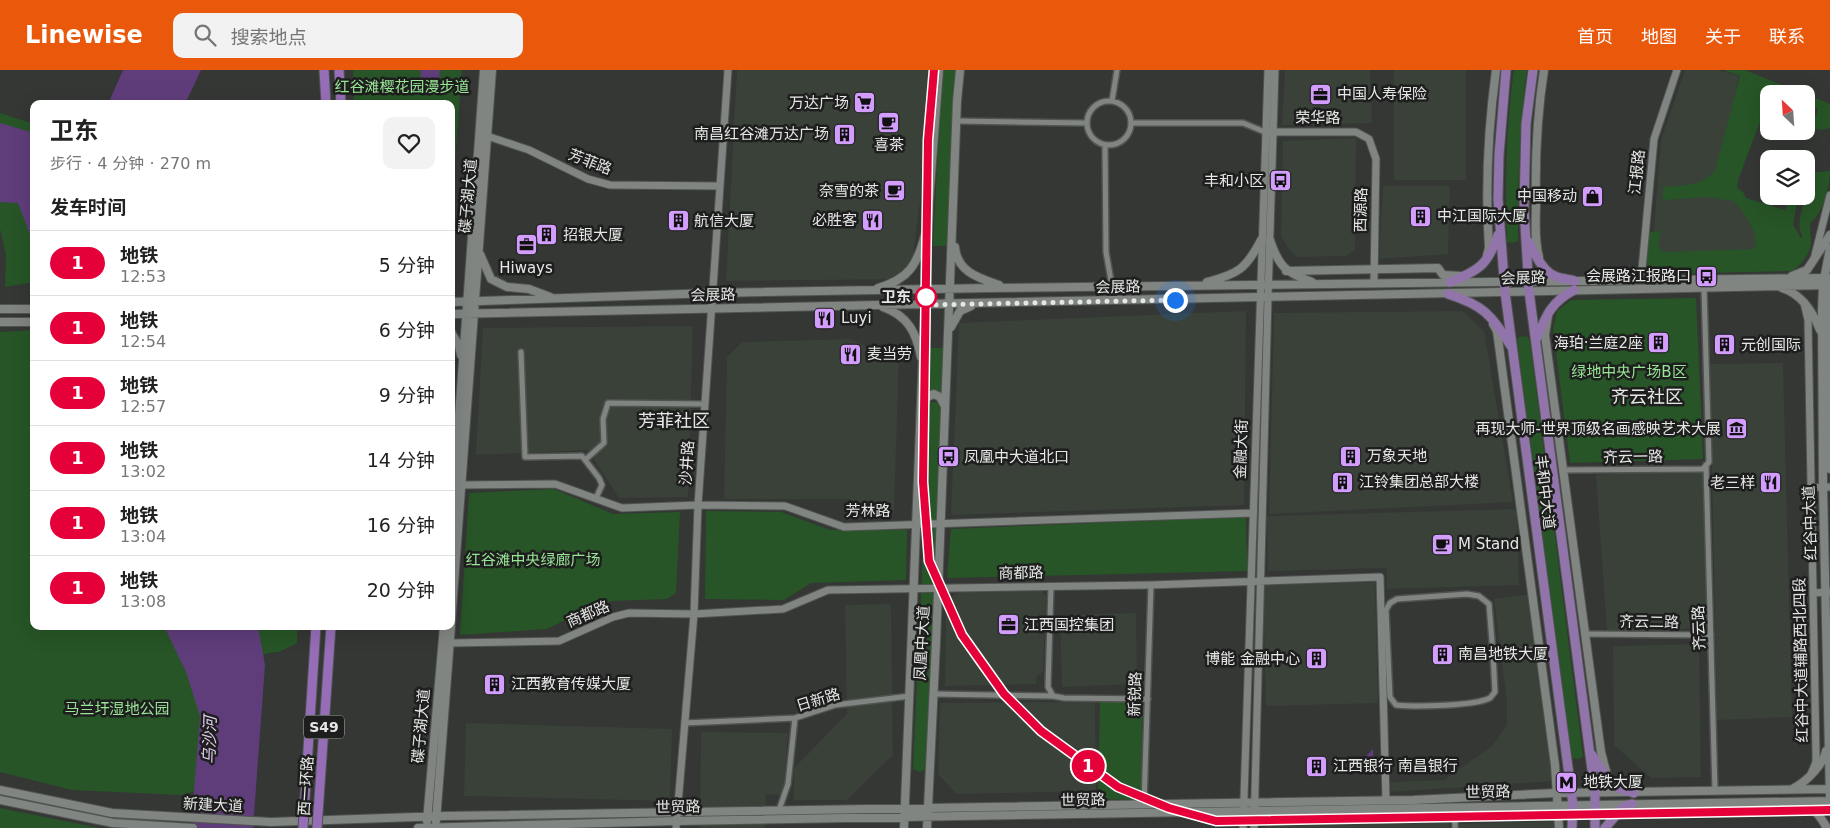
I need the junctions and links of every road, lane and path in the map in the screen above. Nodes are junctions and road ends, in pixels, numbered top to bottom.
1 (324, 70) edge
2 (339, 70) edge
3 (484, 70) edge
4 (492, 70) edge
5 (728, 70) edge
6 (939, 70) edge
7 (960, 70) edge
8 (1118, 70) edge
9 (1268, 70) edge
10 (1275, 70) edge
11 (1496, 70) edge
12 (1506, 70) edge
13 (1533, 70) edge
14 (1544, 70) edge
15 (1677, 70) edge
16 (326, 100) edge
17 (341, 100) edge
18 (1112, 101) junction
19 (956, 122) junction
20 (1087, 123) junction
21 (1131, 123) junction
22 (1265, 132) junction
23 (1273, 132) junction
24 (487, 136) junction
25 (1369, 139) joint
26 (1105, 145) junction
27 (720, 186) junction
28 (1830, 195) edge
29 (953, 208) junction
30 (929, 223) junction
31 (1500, 228) junction
32 (1830, 235) edge
33 (1526, 236) junction
34 (1266, 240) junction
35 (478, 247) junction
36 (1830, 248) edge
37 (1812, 262) junction
38 (1485, 264) junction
39 (1542, 264) junction
40 (1374, 269) junction
41 (1286, 271) junction
42 (1464, 277) junction
43 (1785, 278) junction
44 (1640, 280) junction
45 (1529, 281) junction
46 (1575, 281) junction
47 (1450, 282) junction
48 (1504, 282) junction
49 (1374, 283) junction
50 (1828, 283) edge
51 (1264, 284) junction
52 (1316, 284) junction
53 (1195, 285) junction
54 (1112, 286) junction
55 (1775, 286) junction
56 (1006, 287) junction
57 (950, 288) junction
58 (1704, 288) junction
59 (926, 289) junction
60 (865, 290) junction
61 (1574, 290) junction
62 (1529, 291) junction
63 (1505, 292) junction
64 (712, 293) junction
65 (1448, 294) junction
66 (1264, 298) junction
67 (554, 299) junction
68 (455, 302) edge
69 (471, 302) junction
70 (1804, 303) junction
71 (950, 304) junction
72 (989, 304) junction
73 (926, 305) junction
74 (879, 306) junction
75 (0, 309) edge
76 (30, 309) edge
77 (711, 309) junction
78 (1549, 310) junction
79 (455, 314) edge
80 (470, 314) junction
81 (1489, 315) junction
82 (0, 322) edge
83 (30, 322) edge
84 (1826, 334) edge
85 (455, 339) edge
86 (1535, 343) junction
87 (948, 344) junction
88 (1512, 348) junction
89 (521, 352) dead end
90 (463, 368) junction
91 (923, 368) junction
92 (705, 404) junction
93 (946, 408) junction
94 (922, 411) junction
95 (585, 460) junction
96 (1704, 467) junction
97 (1830, 469) edge
98 (1564, 470) junction
99 (455, 474) edge
100 (460, 485) junction
101 (1826, 487) edge
102 (1811, 488) junction
103 (596, 498) junction
104 (698, 505) junction
105 (1253, 513) junction
106 (917, 524) junction
107 (941, 524) junction
108 (455, 563) edge
109 (1261, 581) junction
110 (1251, 582) junction
111 (1151, 585) junction
112 (1051, 586) junction
113 (914, 588) junction
114 (938, 588) junction
115 (1813, 592) junction
116 (1828, 592) edge
117 (694, 614) junction
118 (316, 630) edge
119 (331, 630) edge
120 (444, 630) edge
121 (451, 630) edge
122 (1586, 634) junction
123 (1711, 635) junction
124 (450, 643) junction
125 (1540, 649) junction
126 (1493, 654) junction
127 (934, 694) junction
128 (910, 696) junction
129 (1053, 696) junction
130 (1148, 699) junction
131 (794, 718) junction
132 (685, 723) junction
133 (1829, 739) junction
134 (1589, 750) junction
135 (1810, 776) junction
136 (1609, 781) junction
137 (1793, 789) junction
138 (1829, 789) edge
139 (0, 790) edge
140 (1715, 791) junction
141 (1557, 793) junction
142 (1571, 793) junction
143 (1595, 793) junction
144 (1634, 793) junction
145 (0, 800) edge
146 (1386, 800) junction
147 (1830, 800) edge
148 (1244, 802) junction
149 (1790, 802) junction
150 (1144, 804) junction
151 (1595, 804) junction
152 (1632, 804) junction
153 (1558, 805) junction
154 (1572, 805) junction
155 (1255, 806) junction
156 (906, 807) junction
157 (928, 807) junction
158 (1455, 807) junction
159 (779, 810) junction
160 (1244, 811) junction
161 (678, 812) junction
162 (1818, 814) junction
163 (427, 816) junction
164 (436, 816) junction
165 (928, 816) junction
166 (905, 817) junction
167 (677, 824) edge
168 (1611, 824) edge
169 (193, 828) edge
170 (301, 828) edge
171 (317, 828) edge
172 (418, 828) edge
173 (426, 828) edge
174 (436, 828) edge
175 (904, 828) edge
176 (927, 828) edge
177 (1243, 828) edge
178 (1254, 828) edge
179 (1455, 828) edge
180 (1559, 828) edge
181 (1572, 828) edge
182 (1595, 828) edge
183 (1605, 828) edge
184 (1822, 828) edge
185 (1827, 828) edge

1 - 16 highway
2 - 17 highway
3 - 69 main road, 碟子湖大道
4 - 24 main road, 碟子湖大道
5 - 27 street, 沙井路
6 - 30 main road, 凤凰中大道
7 - 19 main road, 凤凰中大道
8 - 18 street
9 - 22 street, 金融大街
10 - 23 street, 金融大街
11 - 38 main road
12 - 31 main road, 丰和中大道
13 - 33 main road, 丰和中大道
14 - 39 main road
15 - 44 street, 江报路
18 - 20 street
18 - 21 street
19 - 20 street
19 - 29 main road, 凤凰中大道
20 - 26 street
21 - 22 street
21 - 26 street
22 - 23 street, 荣华路
22 - 34 street, 金融大街
23 - 25 street, 荣华路
23 - 34 street, 金融大街
24 - 27 street, 芳菲路
24 - 35 main road, 碟子湖大道
25 - 40 street, 西源路
26 - 54 street
27 - 64 street, 沙井路
28 - 37 street
29 - 56 main road
29 - 57 main road, 凤凰中大道
30 - 59 main road, 凤凰中大道
30 - 60 main road
31 - 38 main road
31 - 48 main road, 丰和中大道
32 - 37 main road
33 - 39 main road
33 - 45 main road, 丰和中大道
34 - 41 main road
34 - 51 street, 金融大街
34 - 53 main road
35 - 67 main road
35 - 69 main road, 碟子湖大道
36 - 50 main road, 红谷中大道
37 - 43 main road
38 - 42 main road
39 - 46 main road
40 - 41 main road
40 - 42 main road
40 - 49 street, 西源路
41 - 52 main road
42 - 47 main road
43 - 44 main road, 会展路
43 - 50 main road, 会展路
44 - 46 main road, 会展路
45 - 46 main road, 会展路
45 - 48 main road, 会展路
45 - 62 main road, 丰和中大道
47 - 48 main road, 会展路
47 - 49 main road, 会展路
48 - 63 main road, 丰和中大道
49 - 52 main road, 会展路
50 - 55 main road, 会展路
50 - 84 main road, 红谷中大道
51 - 52 main road, 会展路
51 - 53 main road, 会展路
51 - 66 street, 金融大街
53 - 54 main road, 会展路
54 - 56 main road, 会展路
55 - 58 main road, 会展路
55 - 70 main road
56 - 57 main road, 会展路
57 - 59 main road, 会展路
57 - 71 main road, 凤凰中大道
58 - 61 main road, 会展路
58 - 96 street, 齐云路
59 - 60 main road, 会展路
59 - 73 main road, 凤凰中大道
60 - 64 main road, 会展路
61 - 62 main road, 会展路
61 - 78 main road
62 - 63 main road, 会展路
62 - 86 main road, 丰和中大道
63 - 65 main road, 会展路
63 - 88 main road, 丰和中大道
64 - 67 main road, 会展路
64 - 77 street, 沙井路
65 - 66 main road, 会展路
65 - 81 main road
66 - 72 main road, 会展路
66 - 105 street, 金融大街
66 - 109 street, 金融大街
67 - 69 main road, 会展路
68 - 69 main road, 会展路
69 - 80 main road, 碟子湖大道
70 - 84 main road
70 - 102 street, 红谷中大道辅路西北四段
71 - 72 main road, 会展路
71 - 73 main road, 会展路
71 - 87 main road, 凤凰中大道
72 - 87 main road
73 - 74 main road, 会展路
73 - 91 main road, 凤凰中大道
74 - 77 main road, 会展路
74 - 91 main road
75 - 76 main road
77 - 80 main road, 会展路
77 - 92 street, 沙井路
78 - 86 main road
78 - 98 main road
79 - 80 main road, 会展路
80 - 90 main road, 碟子湖大道
80 - 100 main road, 碟子湖大道
81 - 88 main road
81 - 125 main road
82 - 83 main road
84 - 97 main road, 红谷中大道
84 - 101 main road, 红谷中大道
85 - 90 main road
86 - 134 main road, 丰和中大道
87 - 93 main road, 凤凰中大道
88 - 142 main road, 丰和中大道
89 - 95 street
90 - 99 main road, 碟子湖大道
91 - 94 main road, 凤凰中大道
92 - 95 street
92 - 104 street, 沙井路
93 - 94 main road
93 - 107 main road, 凤凰中大道
94 - 106 main road, 凤凰中大道
95 - 103 street
96 - 98 street, 齐云一路
96 - 123 street, 齐云路
98 - 122 main road
100 - 103 street, 芳林路
100 - 108 main road, 碟子湖大道
101 - 102 street
101 - 116 main road, 红谷中大道
102 - 115 street, 红谷中大道辅路西北四段
103 - 104 street, 芳林路
104 - 106 street, 芳林路
104 - 117 street, 沙井路
105 - 107 street, 芳林路
105 - 110 street, 金融大街
106 - 107 street, 芳林路
106 - 113 main road, 凤凰中大道
107 - 114 main road, 凤凰中大道
109 - 110 street, 商都路
109 - 146 street, 商都路
109 - 155 street, 金融大街
110 - 111 street, 商都路
110 - 148 street, 金融大街
111 - 112 street, 商都路
111 - 130 street, 新锐路
112 - 114 street, 商都路
112 - 129 street
113 - 114 street, 商都路
113 - 117 street, 商都路
113 - 128 main road, 凤凰中大道
114 - 127 main road, 凤凰中大道
115 - 116 street
115 - 135 street, 红谷中大道辅路西北四段
116 - 133 main road, 红谷中大道
117 - 124 street, 商都路
117 - 132 street, 沙井路
118 - 170 highway, 西一环路 / S49, bridge
119 - 171 highway, 西一环路 / S49, bridge
120 - 163 main road, 碟子湖大道
121 - 124 main road, 碟子湖大道
122 - 123 street, 齐云二路
122 - 136 main road
123 - 140 street, 齐云路
124 - 164 main road, 碟子湖大道
125 - 126 street
125 - 141 main road
126 - 126 street
127 - 129 street
127 - 157 main road, 凤凰中大道
128 - 131 street, 日新路
128 - 156 main road, 凤凰中大道
129 - 130 street
130 - 150 street, 新锐路
131 - 132 street
131 - 159 street, 日新路
132 - 161 street, 沙井路
133 - 135 main road
133 - 138 main road, 红谷中大道
134 - 136 main road
134 - 143 main road, 丰和中大道
135 - 137 main road
136 - 144 main road
137 - 138 main road, 世贸路
137 - 140 main road, 世贸路
138 - 147 main road, 红谷中大道
139 - 163 main road, 新建大道
140 - 144 main road, 世贸路
141 - 142 main road, 世贸路
141 - 146 main road, 世贸路
141 - 153 main road
142 - 143 main road, 世贸路
142 - 154 main road, 丰和中大道
143 - 144 main road, 世贸路
143 - 151 main road, 丰和中大道
145 - 169 main road, 新建大道
146 - 155 main road, 世贸路
147 - 149 main road, 世贸路
148 - 150 main road, 世贸路
148 - 155 main road, 世贸路
148 - 160 street, 金融大街
149 - 152 main road, 世贸路
149 - 162 main road
150 - 157 main road, 世贸路
151 - 152 main road, 世贸路
151 - 154 main road, 世贸路
151 - 182 main road, 丰和中大道
152 - 168 main road
153 - 154 main road, 世贸路
153 - 158 main road, 世贸路
153 - 180 main road
154 - 181 main road, 丰和中大道
155 - 158 main road, 世贸路
155 - 160 main road, 世贸路
155 - 178 street, 金融大街
156 - 157 main road, 世贸路
156 - 159 main road, 世贸路
156 - 166 main road, 凤凰中大道
157 - 165 main road, 凤凰中大道
158 - 179 street
159 - 161 main road, 世贸路
160 - 165 main road, 世贸路
160 - 177 street, 金融大街
161 - 164 main road, 世贸路
161 - 167 street, 沙井路
162 - 184 street
162 - 185 main road
163 - 164 main road, 世贸路
163 - 173 main road, 碟子湖大道
164 - 174 main road, 碟子湖大道
165 - 166 main road, 世贸路
165 - 176 main road, 凤凰中大道
166 - 167 main road, 世贸路
166 - 175 main road, 凤凰中大道
167 - 174 main road, 世贸路
168 - 183 main road
172 - 173 main road
173 - 174 main road, 世贸路

